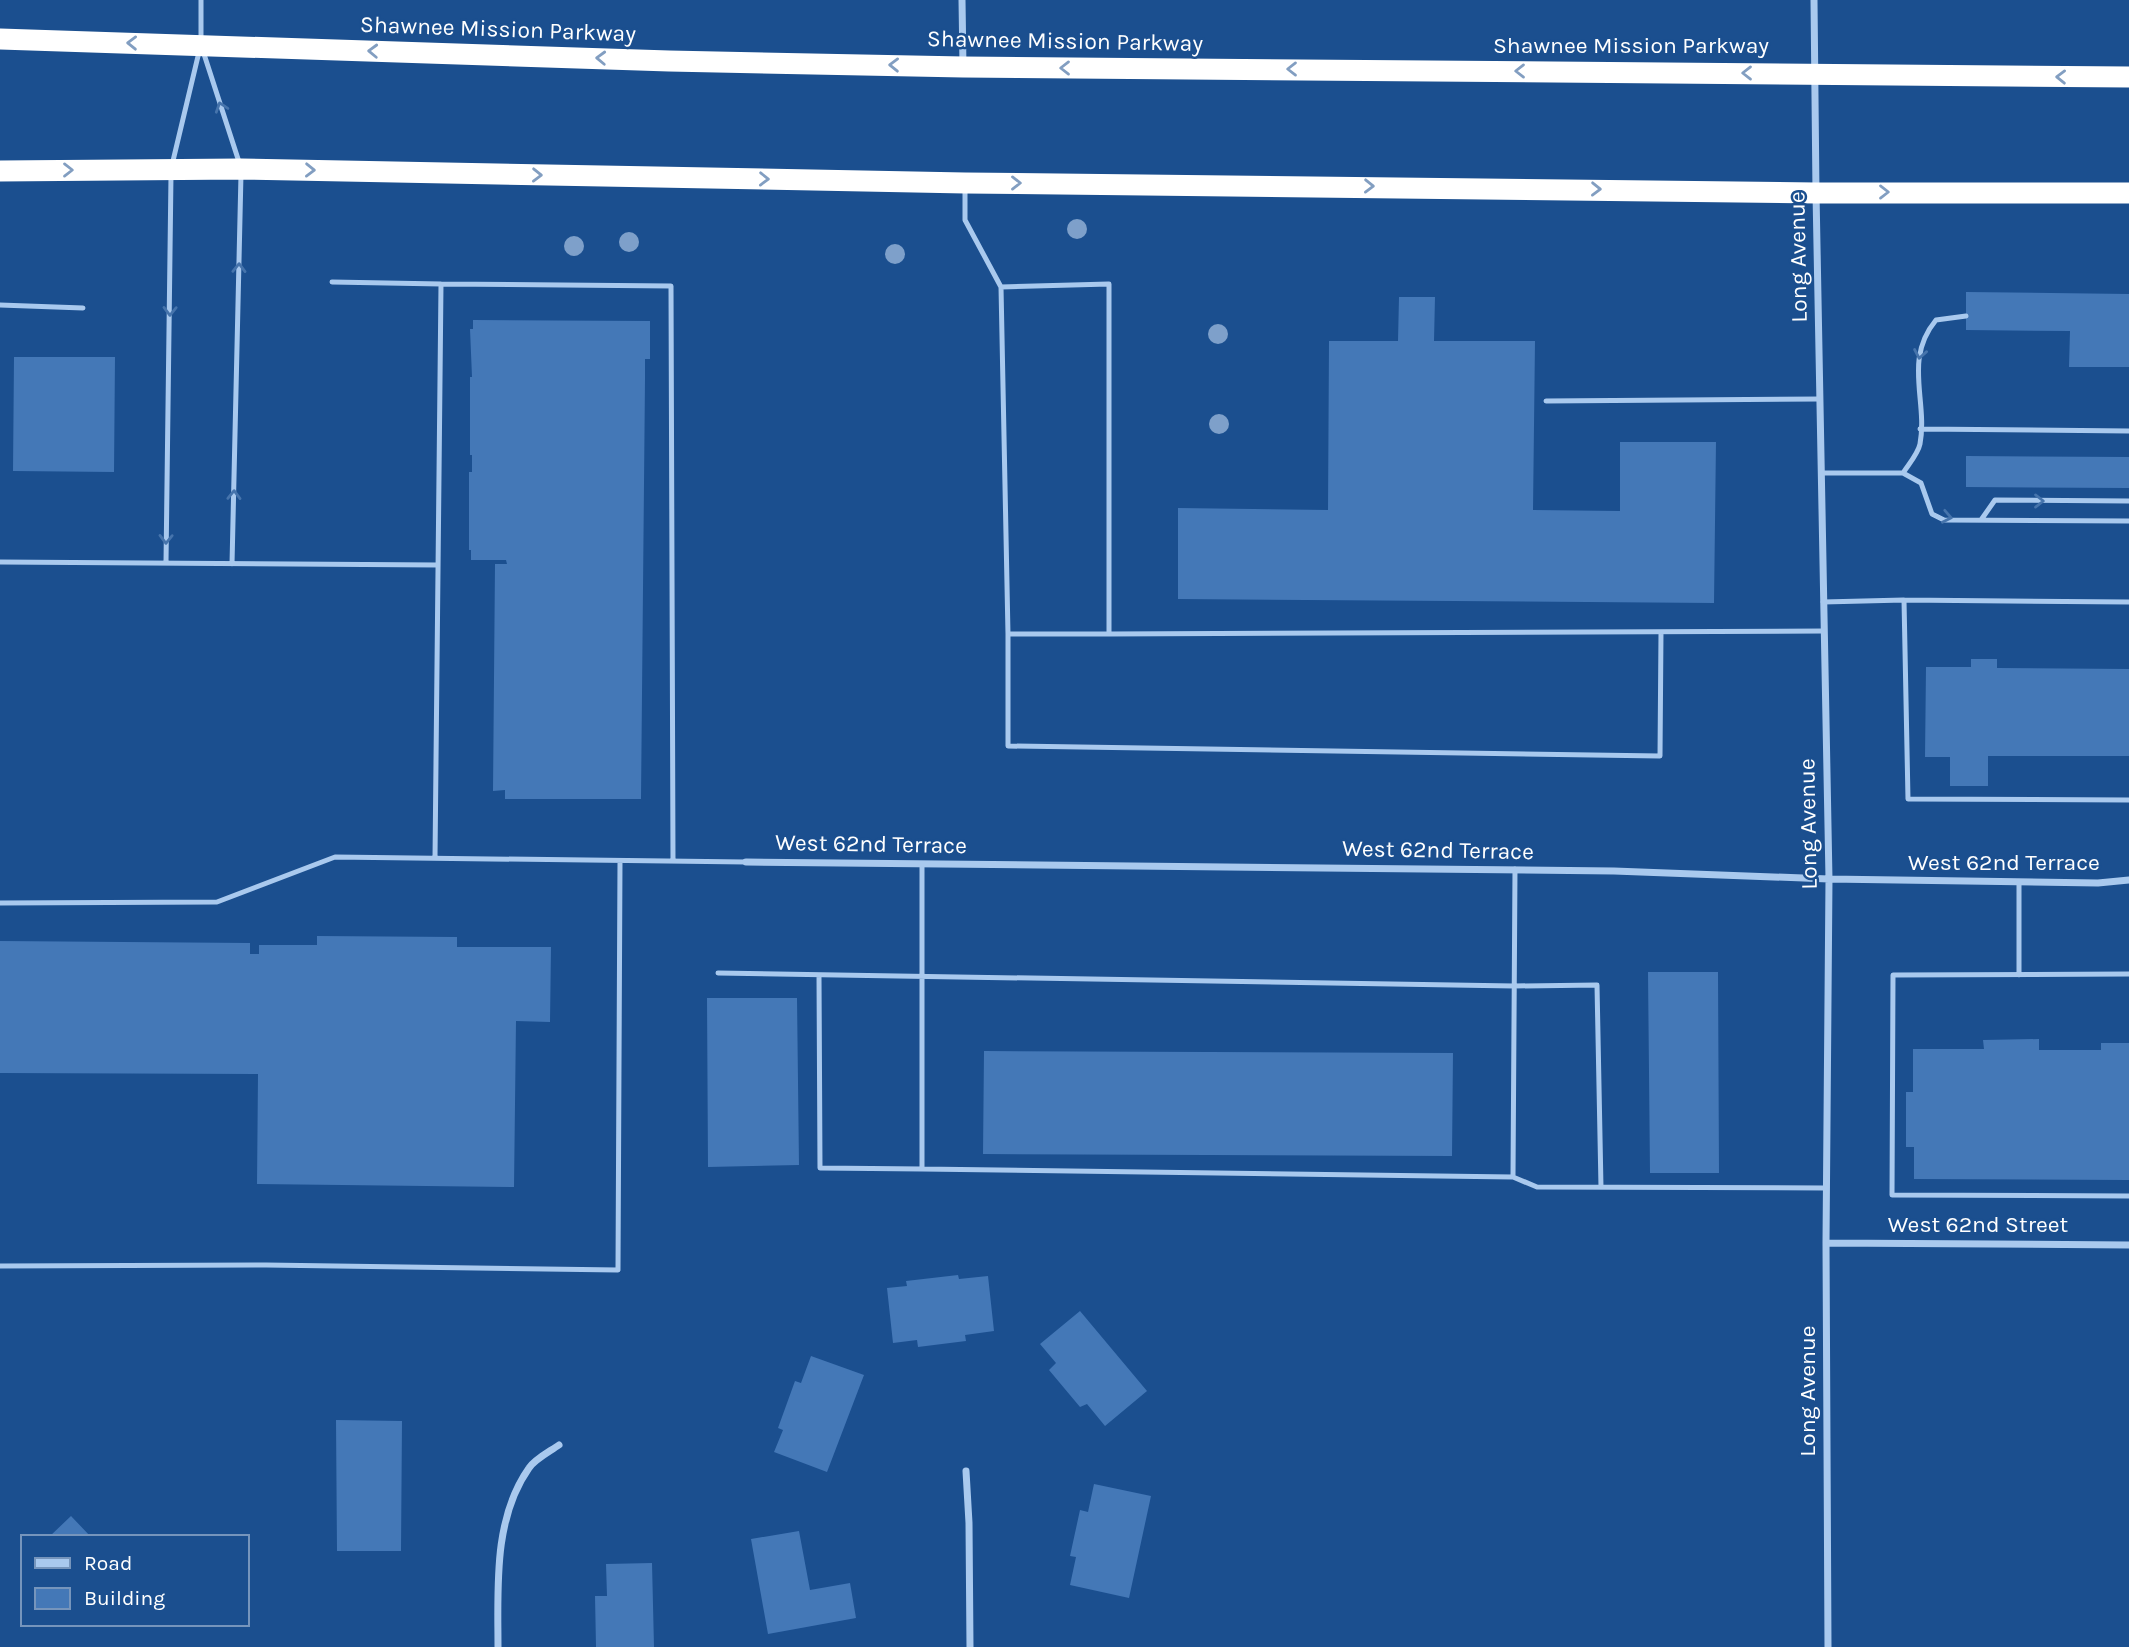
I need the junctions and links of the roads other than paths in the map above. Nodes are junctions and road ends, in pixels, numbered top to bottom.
1 (201, 0) edge
2 (962, 0) edge
3 (1814, 0) edge
4 (0, 39) edge
5 (201, 45) junction
6 (962, 67) junction
7 (1815, 73) junction
8 (2129, 77) edge
9 (241, 169) junction
10 (171, 170) junction
11 (0, 171) edge
12 (965, 183) junction
13 (1816, 192) junction
14 (2129, 193) edge
15 (332, 282) dead end
16 (441, 284) junction
17 (1001, 287) junction
18 (0, 305) edge
19 (83, 308) dead end
20 (1966, 316) dead end
21 (1820, 399) junction
22 (1546, 401) dead end
23 (1920, 429) junction
24 (2129, 431) edge
25 (1821, 473) junction
26 (1903, 473) junction
27 (2129, 501) edge
28 (1982, 520) junction
29 (2129, 522) edge
30 (0, 562) edge
31 (166, 563) junction
32 (232, 564) junction
33 (438, 565) junction
34 (1904, 600) junction
35 (1824, 602) junction
36 (2129, 602) edge
37 (1824, 631) junction
38 (1661, 632) junction
39 (1007, 634) junction
40 (1109, 634) junction
41 (2129, 800) edge
42 (435, 858) junction
43 (620, 861) junction
44 (673, 861) junction
45 (746, 862) joint
46 (922, 864) junction
47 (1515, 869) junction
48 (1829, 879) junction
49 (2129, 880) edge
50 (2019, 882) junction
51 (0, 904) edge
52 (718, 973) dead end
53 (2129, 974) edge
54 (819, 975) junction
55 (2019, 975) junction
56 (923, 976) junction
57 (1514, 986) junction
58 (922, 1169) junction
59 (1513, 1177) junction
60 (1601, 1187) junction
61 (1826, 1188) junction
62 (2129, 1196) edge
63 (1826, 1243) junction
64 (2129, 1245) edge
65 (0, 1266) edge
66 (559, 1445) dead end
67 (966, 1471) dead end
68 (498, 1647) edge
69 (970, 1647) edge
70 (1828, 1647) edge

1 - 5 lane
2 - 6 street
3 - 7 street, Long Avenue
5 -> 4 highway, Shawnee Mission Parkway
6 -> 5 highway, Shawnee Mission Parkway
9 -> 5 lane
5 - 10 lane
7 -> 6 highway, Shawnee Mission Parkway
8 -> 7 highway, Shawnee Mission Parkway
7 - 13 street, Long Avenue
9 - 10 highway
9 -> 12 highway
32 -> 9 lane
11 -> 10 highway
10 -> 31 lane
12 -> 13 highway
12 - 17 lane
13 -> 14 highway
13 - 21 street, Long Avenue
15 - 16 lane
16 - 33 lane
16 - 44 lane
17 - 39 lane
17 - 40 lane
18 - 19 lane
20 -> 23 lane
21 - 22 lane
21 - 25 street, Long Avenue
23 - 24 lane
23 - 26 lane
25 - 26 lane
25 - 35 street, Long Avenue
26 -> 28 lane
28 -> 27 lane
28 - 29 lane
30 - 31 lane
31 - 32 lane
32 - 33 lane
33 - 42 lane
34 - 35 lane
34 - 36 lane
34 - 41 lane
35 - 37 street, Long Avenue
37 - 38 lane
37 - 48 street, Long Avenue
38 - 39 lane
38 - 40 lane
39 - 40 lane
42 - 43 lane
42 - 51 lane
43 - 44 lane
43 - 65 lane
44 - 45 lane
45 - 46 street, West 62nd Terrace
46 - 47 street, West 62nd Terrace
46 - 56 lane
47 - 48 street, West 62nd Terrace
47 - 57 lane
48 - 50 street, West 62nd Terrace
48 - 61 street, Long Avenue
49 - 50 street, West 62nd Terrace
50 - 55 lane
52 - 54 lane
53 - 55 lane
54 - 56 lane
54 - 58 lane
55 - 62 lane
56 - 57 lane
56 - 58 lane
57 - 59 lane
57 - 60 lane
58 - 59 lane
59 - 60 lane
60 - 61 lane
61 - 63 street, Long Avenue
63 - 64 street, West 62nd Street
63 - 70 street, Long Avenue
66 - 68 street
67 - 69 street

